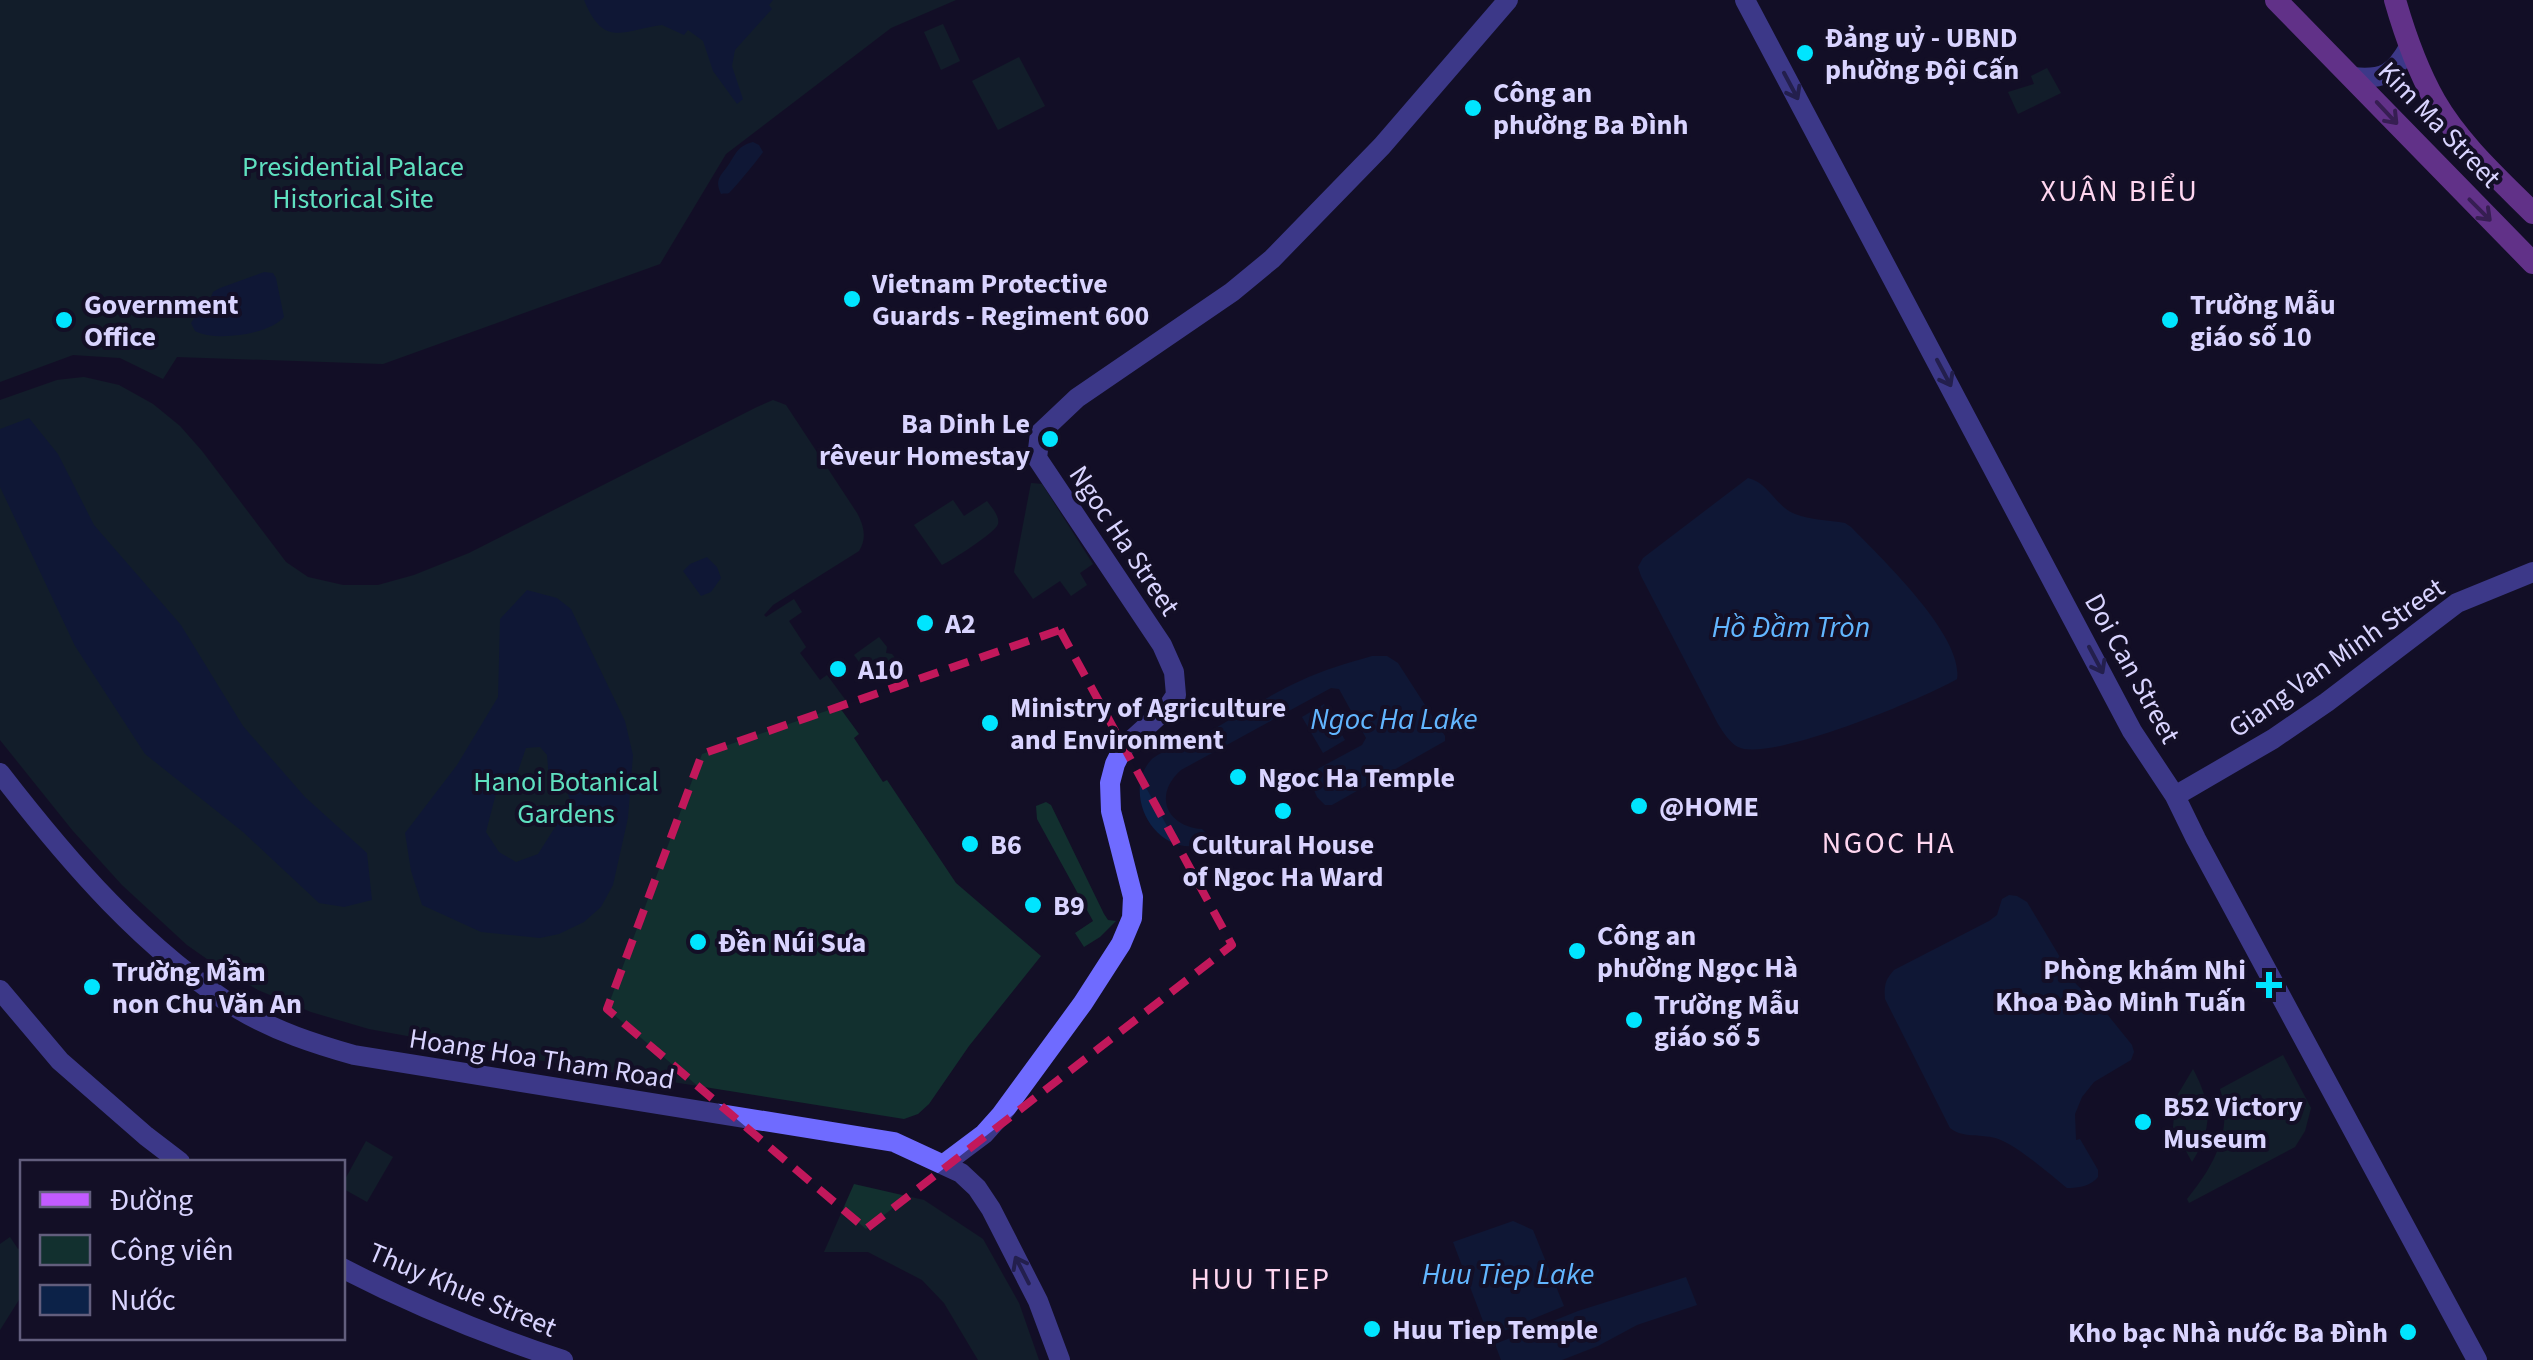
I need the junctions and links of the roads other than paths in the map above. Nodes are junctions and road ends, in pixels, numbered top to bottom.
1 (1508, 0) edge
2 (1745, 0) edge
3 (2276, 0) edge
4 (2395, 0) edge
5 (2409, 47) junction
6 (2350, 74) junction
7 (2456, 131) junction
8 (2427, 157) junction
9 (2533, 212) edge
10 (2533, 262) edge
11 (2533, 572) edge
12 (0, 773) edge
13 (2175, 796) junction
14 (0, 990) edge
15 (177, 1160) edge
16 (944, 1164) junction
17 (345, 1270) edge
18 (563, 1360) edge
19 (1060, 1360) edge
20 (2477, 1360) edge

1 - 16 street, Ngoc Ha Street
2 -> 13 street, Doi Can Street
3 - 6 main road, Kim Ma Street
4 - 5 main road, Kim Ma Street
5 - 6 street
5 - 7 main road, Kim Ma Street
6 -> 8 main road, Kim Ma Street
7 - 8 main road
7 - 9 main road, Kim Ma Street
8 -> 10 main road, Kim Ma Street
11 - 13 street, Giang Van Minh Street
12 - 16 street, Hoang Hoa Tham Road
13 - 20 street, Doi Can Street
14 - 15 street
19 -> 16 street, Hoang Hoa Tham Road
17 - 18 street, Thuy Khue Street

